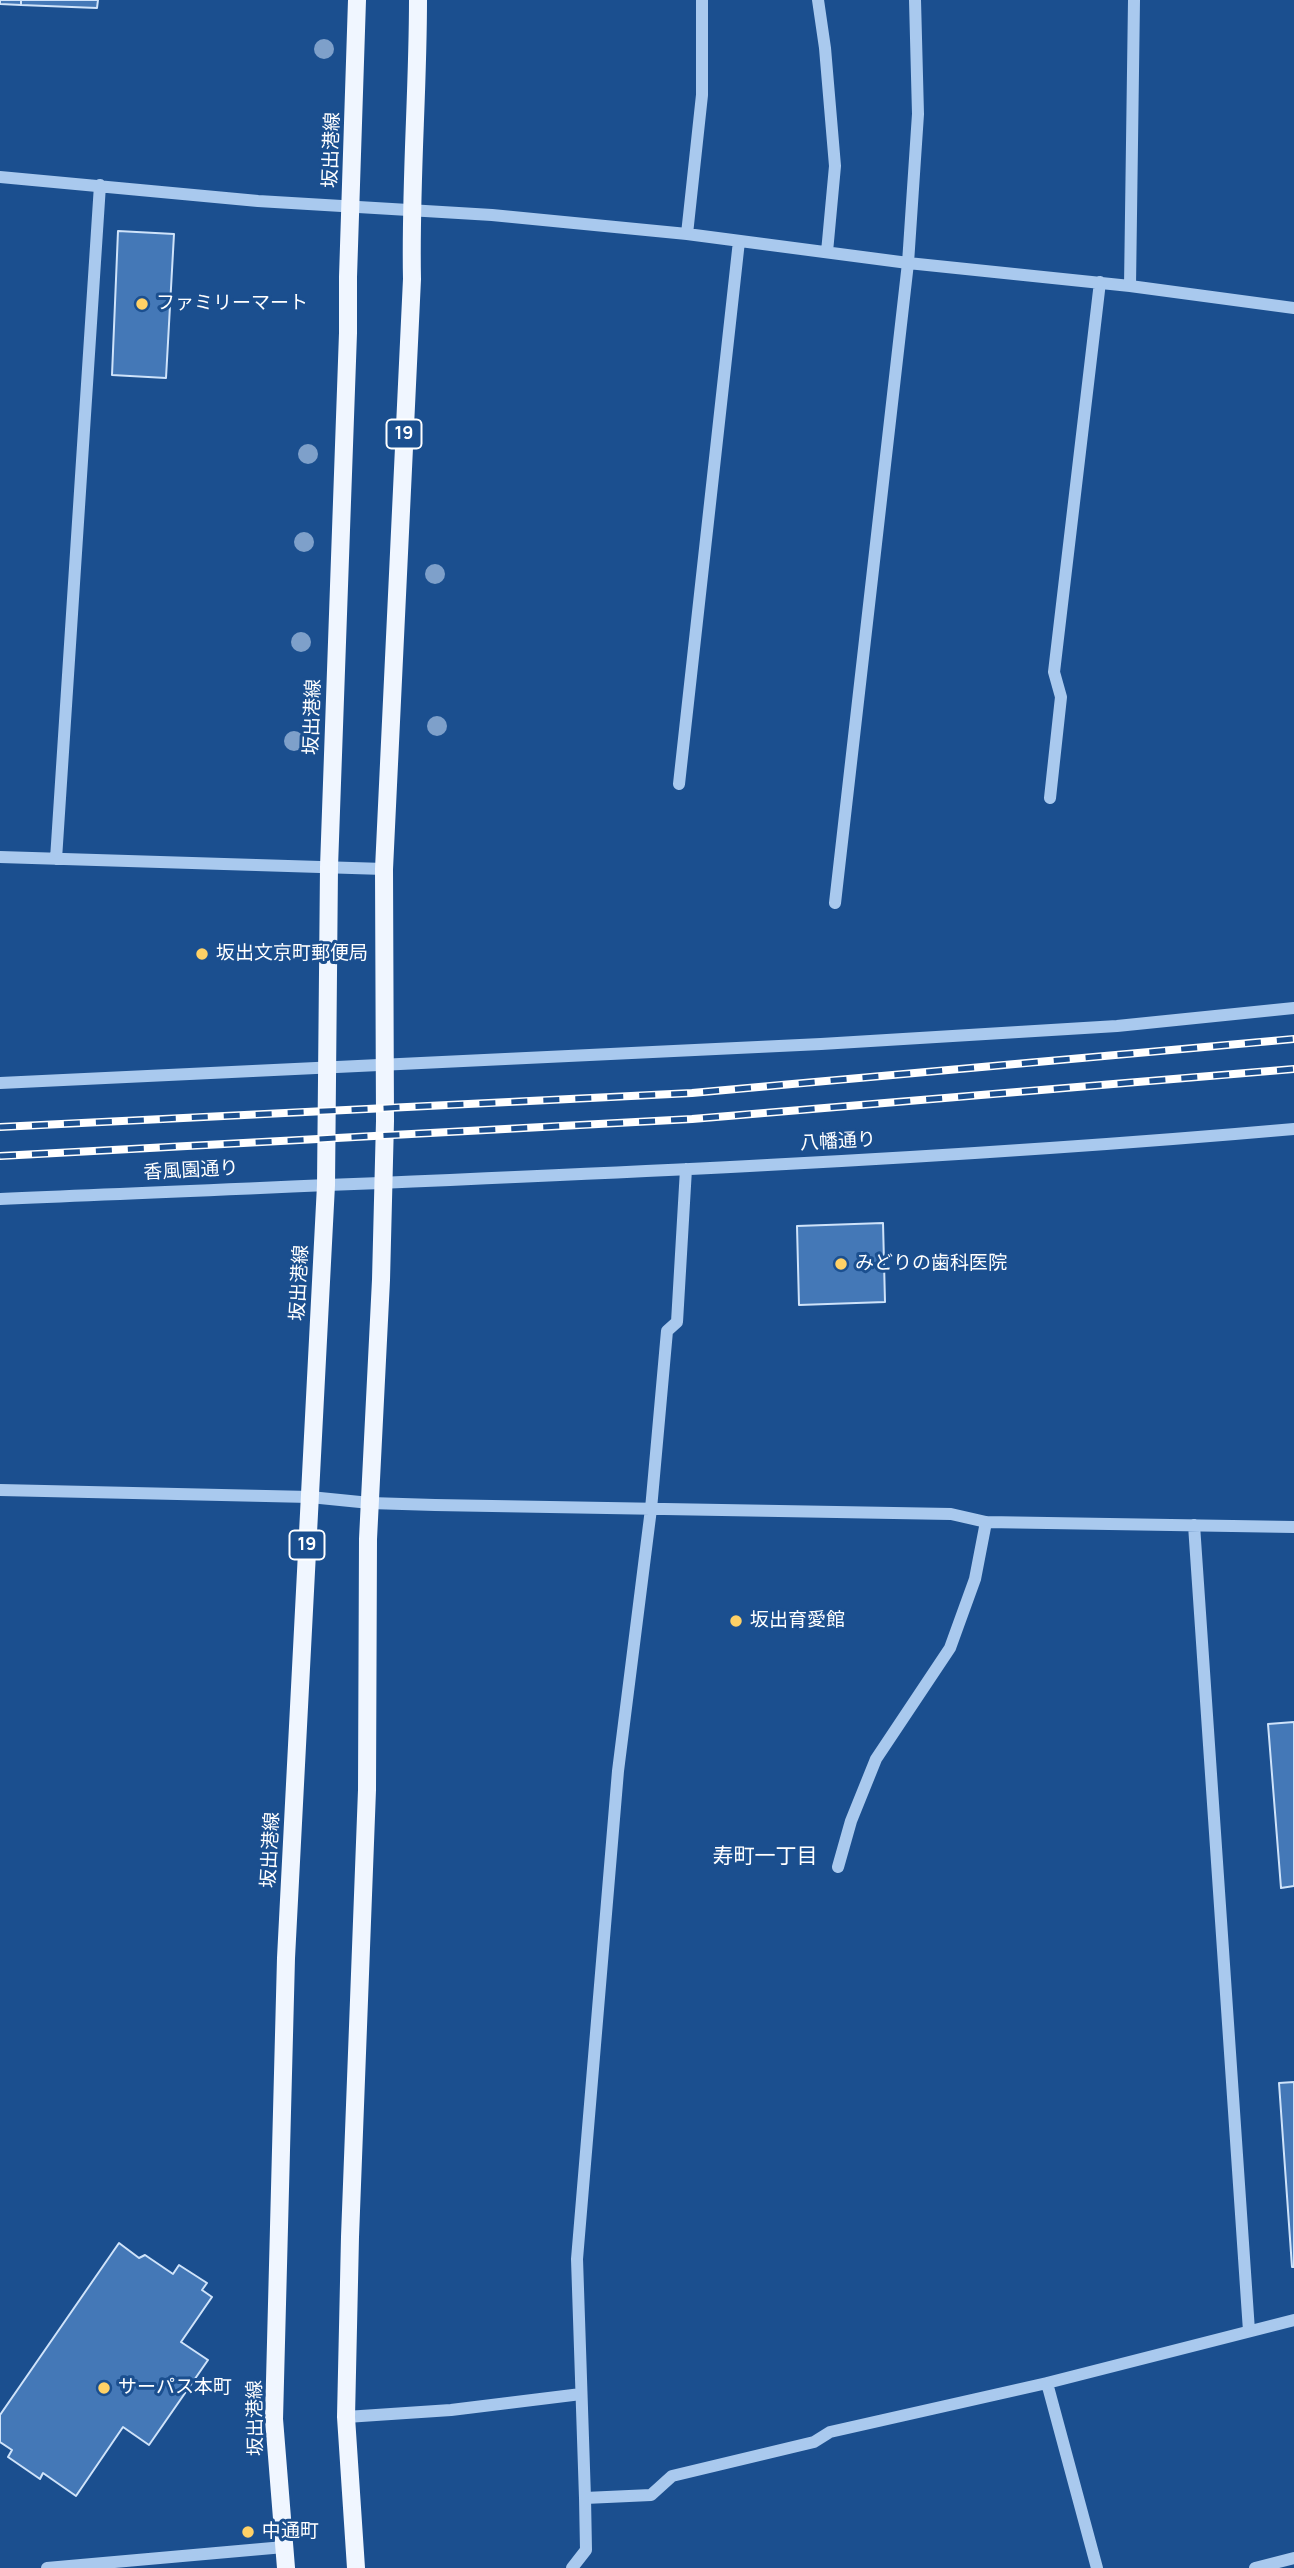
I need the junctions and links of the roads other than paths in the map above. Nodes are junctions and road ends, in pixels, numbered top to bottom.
1 (357, 0) edge
2 (418, 0) edge
3 (702, 0) edge
4 (818, 0) edge
5 (915, 0) edge
6 (1134, 0) edge
7 (0, 177) edge
8 (100, 185) junction
9 (351, 206) junction
10 (411, 209) junction
11 (687, 234) junction
12 (739, 242) junction
13 (827, 252) junction
14 (908, 263) junction
15 (1100, 282) junction
16 (1130, 286) junction
17 (1294, 308) edge
18 (679, 784) dead end
19 (1050, 798) dead end
20 (0, 857) edge
21 (56, 859) junction
22 (329, 867) junction
23 (384, 869) junction
24 (835, 903) dead end
25 (1294, 1008) edge
26 (385, 1064) junction
27 (328, 1068) junction
28 (0, 1083) edge
29 (1294, 1129) edge
30 (686, 1169) junction
31 (384, 1183) junction
32 (326, 1185) junction
33 (0, 1199) edge
34 (0, 1490) edge
35 (310, 1497) junction
36 (370, 1503) junction
37 (651, 1509) junction
38 (986, 1522) junction
39 (1194, 1525) junction
40 (1294, 1527) edge
41 (838, 1867) dead end
42 (1294, 2320) edge
43 (1250, 2331) junction
44 (1048, 2382) junction
45 (581, 2394) junction
46 (346, 2417) junction
47 (585, 2498) junction
48 (284, 2547) junction
49 (1294, 2558) edge
50 (47, 2568) edge
51 (286, 2568) edge
52 (356, 2568) edge
53 (572, 2568) edge
54 (1097, 2568) edge
55 (1255, 2568) edge

1 - 9 main road, 坂出港線 / 19
2 - 10 main road, 19
3 - 11 street
4 - 13 street
5 - 14 street
6 - 16 street
7 - 8 street
8 - 9 street
8 - 21 street
9 - 10 street
9 - 22 main road, 坂出港線 / 19
10 - 11 street
10 - 23 main road, 19
11 - 12 street
12 - 13 street
12 - 18 street
13 - 14 street
14 - 15 street
14 - 24 street
15 - 16 street
15 - 19 street
16 - 17 street
20 - 21 street
21 - 22 street
22 - 23 street
22 - 27 main road, 坂出港線 / 19
23 - 26 main road, 19
25 - 26 street
26 - 27 street
26 - 31 main road, 19
27 - 28 street
27 - 32 main road, 坂出港線 / 19
29 - 30 street, 八幡通り
30 - 31 street, 八幡通り
30 - 37 street
31 - 32 street, 香風園通り
31 - 36 main road, 19
32 - 33 street, 香風園通り
32 - 35 main road, 坂出港線 / 19
34 - 35 street
35 - 36 street
35 - 48 main road, 坂出港線 / 19
36 - 37 street
36 - 46 main road, 19
37 - 38 street
37 - 45 street
38 - 39 street
38 - 41 street
39 - 40 street
39 - 43 street
42 - 43 street
43 - 44 street
44 - 47 street
44 - 54 street
45 - 46 street
45 - 47 street
46 - 52 main road, 19
47 - 53 street
48 - 50 street
48 - 51 main road, 坂出港線 / 19
49 - 55 street

